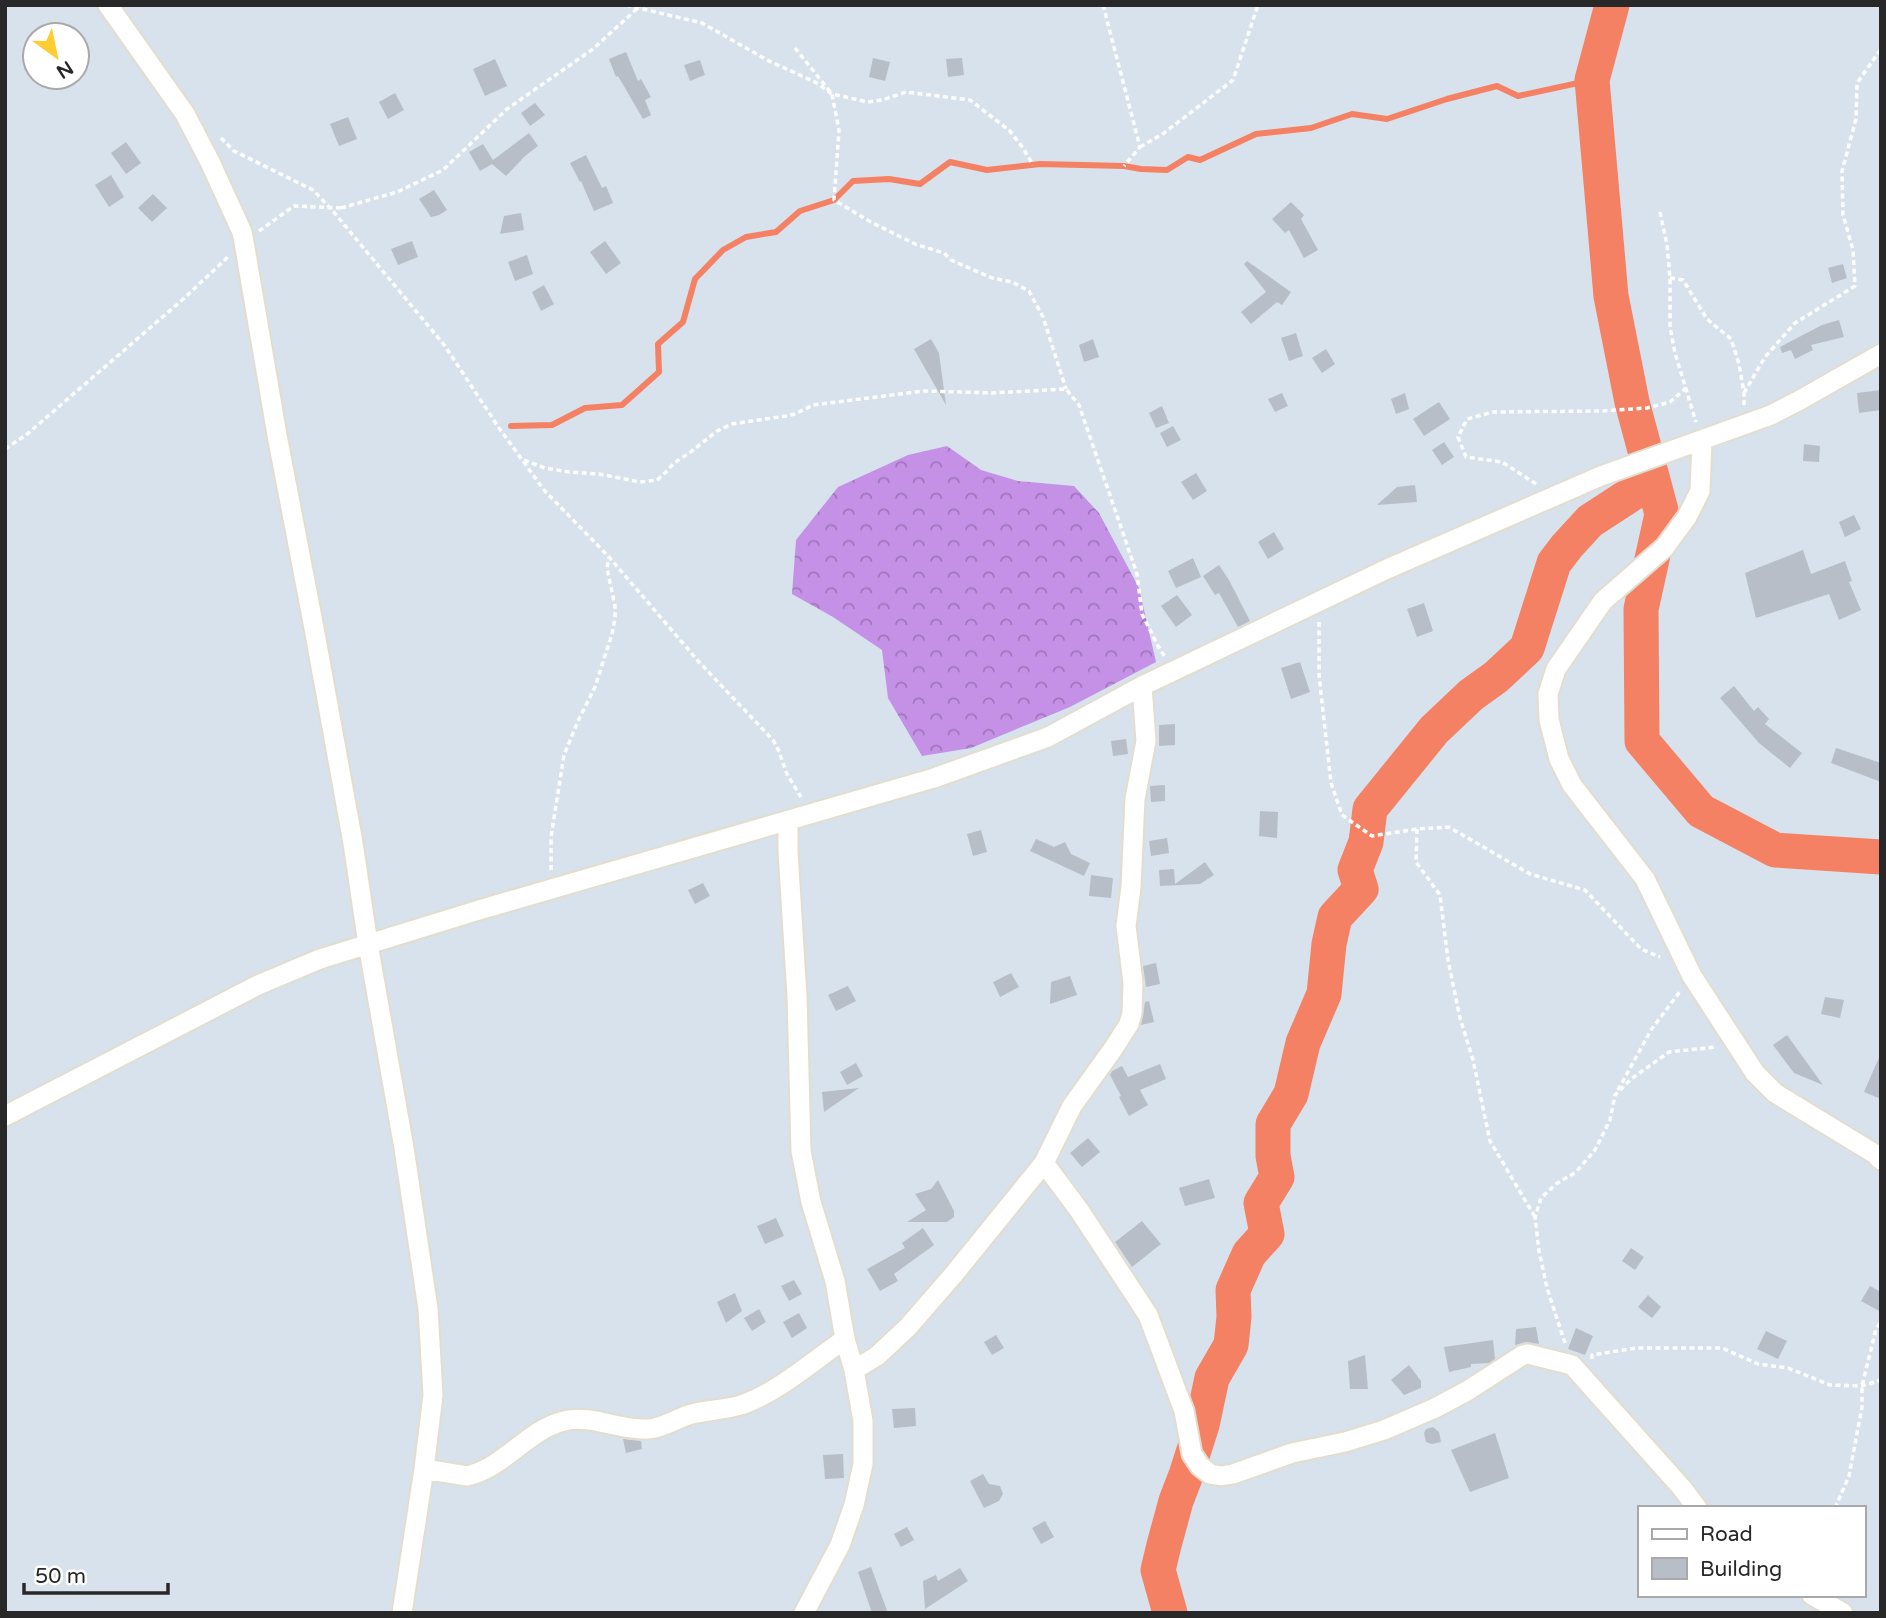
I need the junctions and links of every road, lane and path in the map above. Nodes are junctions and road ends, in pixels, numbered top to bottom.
1 (108, 5) edge
2 (626, 5) edge
3 (1103, 5) edge
4 (1258, 5) edge
5 (639, 7) edge
6 (795, 48) dead end
7 (1881, 49) edge
8 (832, 94) junction
9 (215, 133) dead end
10 (1140, 147) junction
11 (1033, 165) dead end
12 (1124, 166) dead end
13 (331, 209) junction
14 (1660, 212) dead end
15 (244, 242) junction
16 (1670, 278) junction
17 (1881, 354) edge
18 (1686, 388) junction
19 (1066, 389) junction
20 (1744, 393) junction
21 (1747, 425) junction
22 (1694, 444) junction
23 (5, 449) edge
24 (522, 459) junction
25 (1555, 496) junction
26 (609, 557) junction
27 (1319, 615) dead end
28 (1175, 670) junction
29 (1142, 686) junction
30 (811, 814) junction
31 (788, 821) junction
32 (1417, 829) junction
33 (552, 890) junction
34 (368, 944) junction
35 (1690, 972) junction
36 (1735, 1045) junction
37 (1615, 1094) junction
38 (5, 1116) edge
39 (1881, 1160) edge
40 (1044, 1163) junction
41 (1535, 1217) junction
42 (1881, 1322) edge
43 (845, 1339) junction
44 (1572, 1365) junction
45 (854, 1370) junction
46 (1881, 1380) edge
47 (1862, 1386) junction
48 (1597, 1392) junction
49 (424, 1469) junction
50 (1696, 1506) edge
51 (1836, 1506) edge
52 (1815, 1597) edge
53 (402, 1613) edge
54 (804, 1613) edge
55 (1843, 1613) edge

1 - 15 street
2 - 5 path
3 - 10 path
4 - 10 path
5 - 8 path
5 - 13 path
6 - 8 path
7 - 20 path
8 - 11 path
8 - 19 path
9 - 13 path
10 - 12 path
13 - 15 path
13 - 24 path
14 - 16 path
15 - 23 path
15 - 34 street
16 - 18 path
16 - 20 path
17 - 21 street
18 - 22 path
18 - 25 path
19 - 24 path
19 - 28 path
20 - 21 path
21 - 22 street
22 - 25 street
22 - 35 street
24 - 26 path
25 - 28 street
26 - 30 path
26 - 33 path
27 - 32 path
28 - 29 street
29 - 30 street
29 - 40 street
30 - 31 street
31 - 33 street
31 - 43 street
32 - 35 path
32 - 41 path
33 - 34 street
34 - 38 street
34 - 49 street
35 - 36 street
35 - 37 path
36 - 37 path
36 - 39 street
37 - 41 path
40 - 44 street
40 - 45 street
41 - 44 path
42 - 47 path
43 - 45 street
43 - 49 street
44 - 48 street
45 - 54 street
46 - 47 path
47 - 48 path
47 - 51 path
48 - 50 street
49 - 53 street
52 - 55 street

